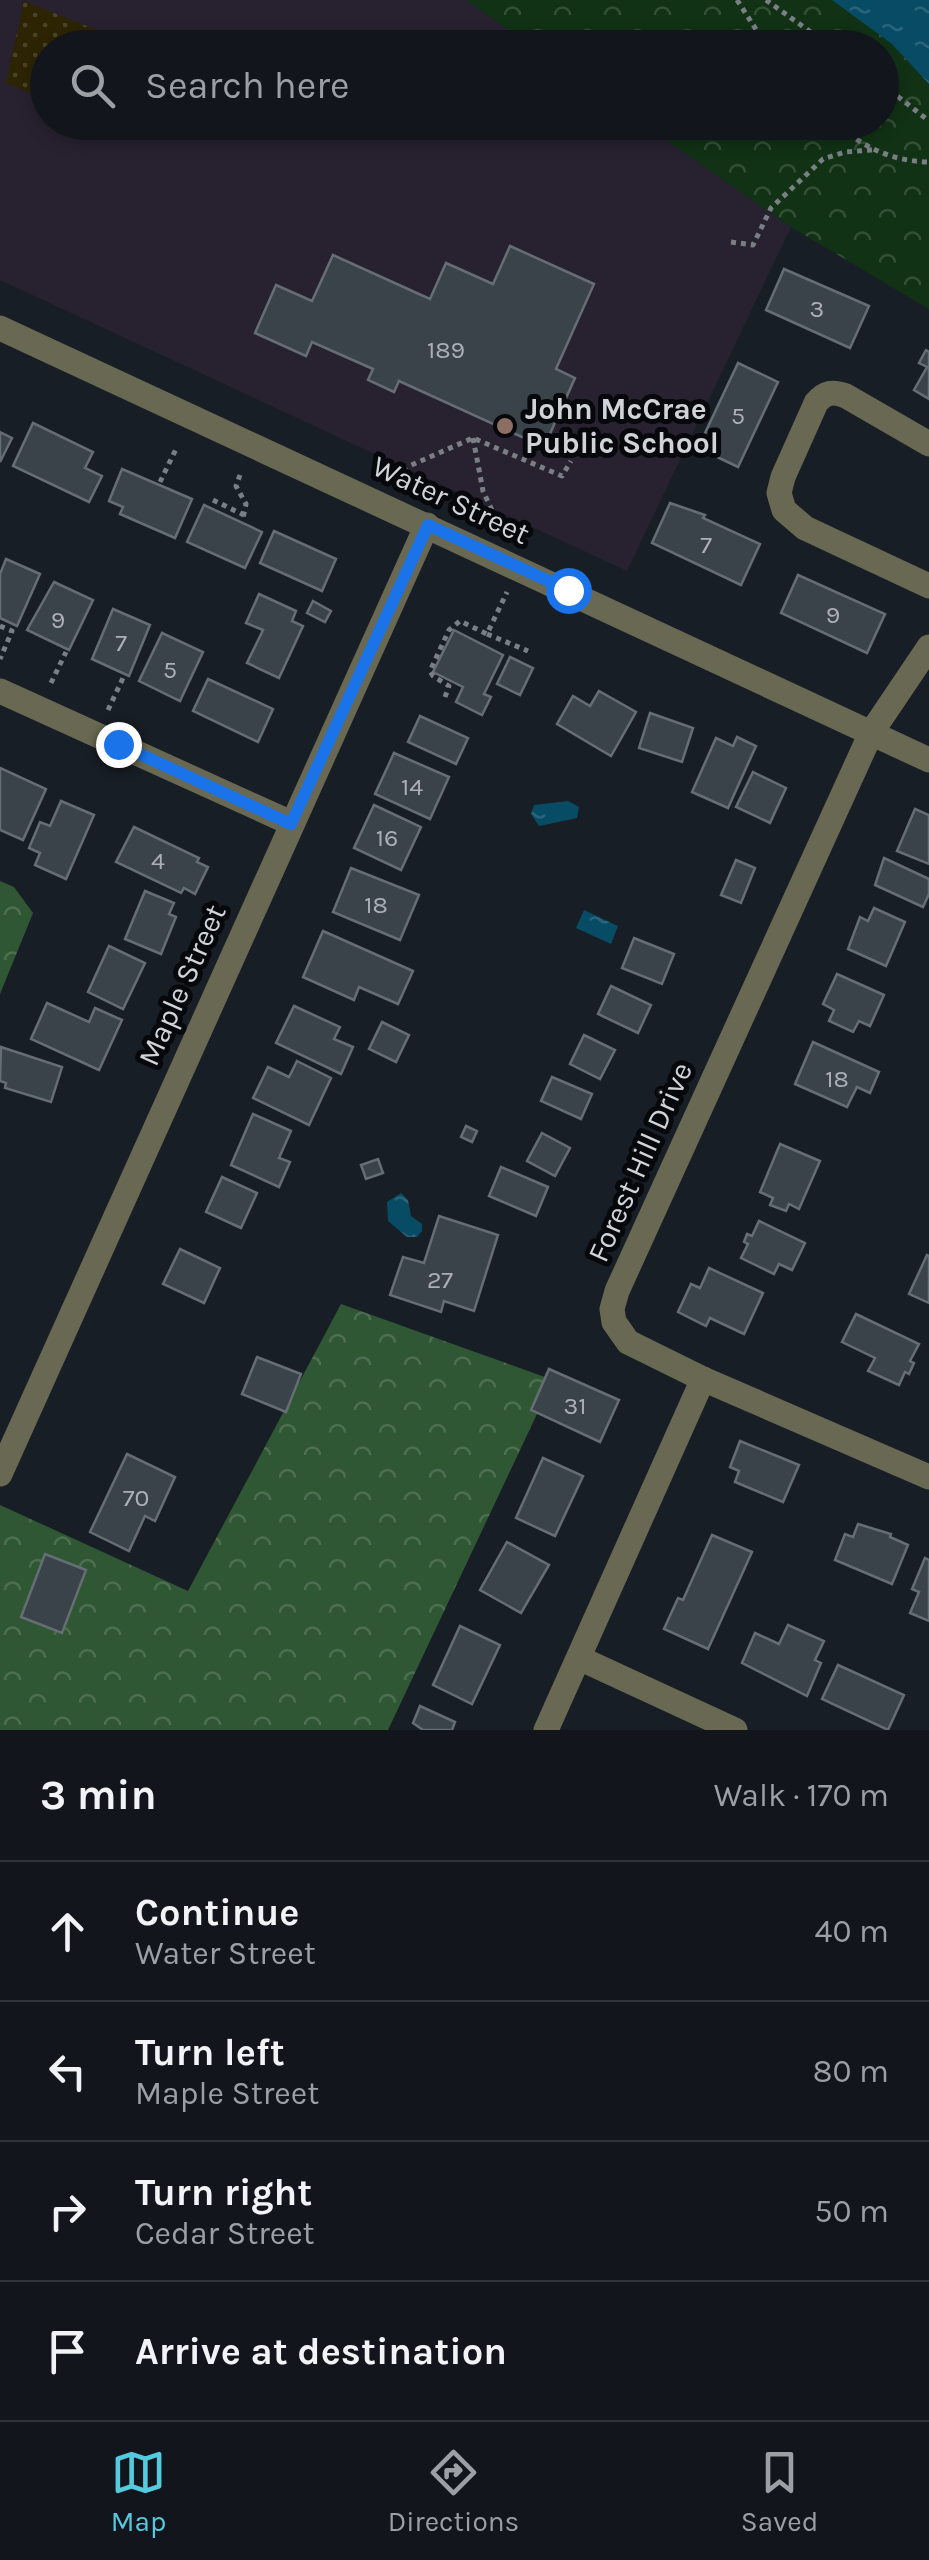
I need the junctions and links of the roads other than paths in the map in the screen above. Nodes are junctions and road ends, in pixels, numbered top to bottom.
1 (0, 328) edge
2 (929, 444) edge
3 (428, 525) junction
4 (929, 586) edge
5 (929, 646) edge
6 (0, 691) edge
7 (871, 733) junction
8 (929, 760) edge
9 (291, 824) junction
10 (703, 1379) junction
11 (4, 1457) edge
12 (929, 1477) edge
13 (579, 1658) junction
14 (546, 1730) edge
15 (735, 1730) edge

1 - 3 street, Water Street
2 - 4 street
3 - 7 street, Water Street
3 - 9 street, Maple Street
5 - 7 street, Forest Hill Drive
6 - 9 street
7 - 8 street, Water Street
7 - 10 street, Forest Hill Drive
9 - 11 street, Maple Street
10 - 12 street, Forest Hill Drive
10 - 13 street
13 - 14 street
13 - 15 street

